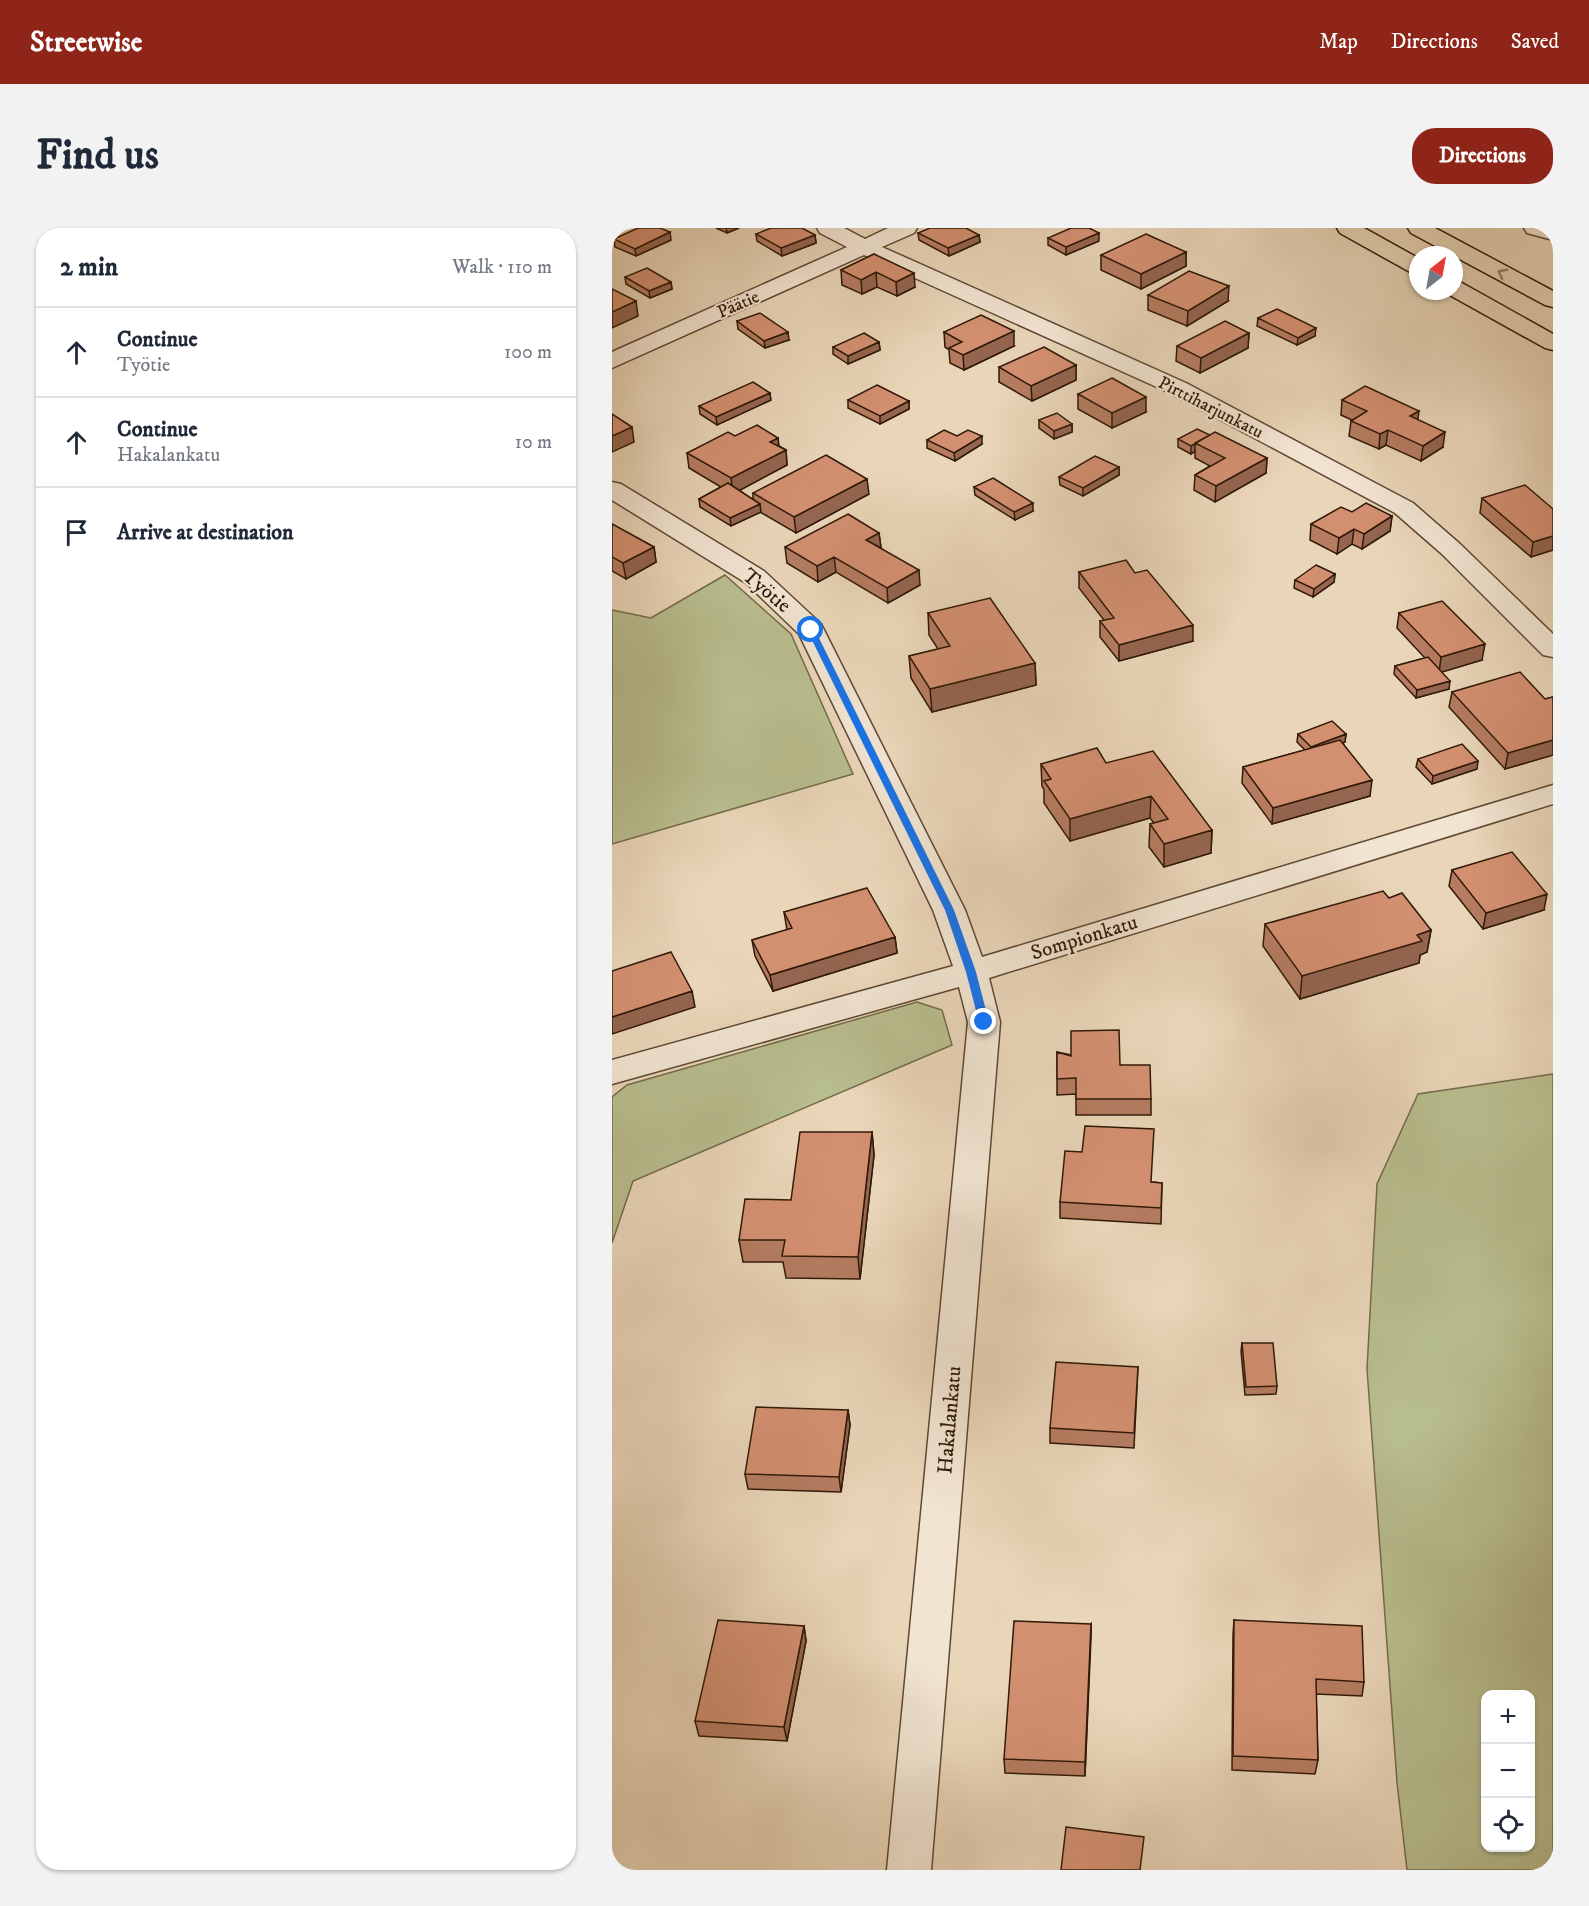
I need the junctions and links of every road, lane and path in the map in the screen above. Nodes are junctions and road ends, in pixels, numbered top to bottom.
1 (828, 228) edge
2 (906, 228) edge
3 (1348, 228) edge
4 (1419, 228) edge
5 (1535, 228) edge
6 (1553, 234) edge
7 (864, 247) junction
8 (1409, 262) edge
9 (1463, 293) edge
10 (1553, 300) edge
11 (1553, 343) edge
12 (612, 361) edge
13 (612, 489) edge
14 (1553, 649) edge
15 (1553, 794) edge
16 (971, 972) junction
17 (612, 1072) edge
18 (909, 1870) edge

1 - 7 street, Pirttiharjunkatu
2 - 7 street, Päätie
3 - 8 main road
10 -> 4 main road
5 - 6 street
7 - 12 street, Päätie
7 - 14 street, Pirttiharjunkatu
9 - 11 main road
13 - 16 street, Työtie
15 - 16 street, Sompionkatu
16 - 17 street, Sompionkatu
16 - 18 street, Hakalankatu

